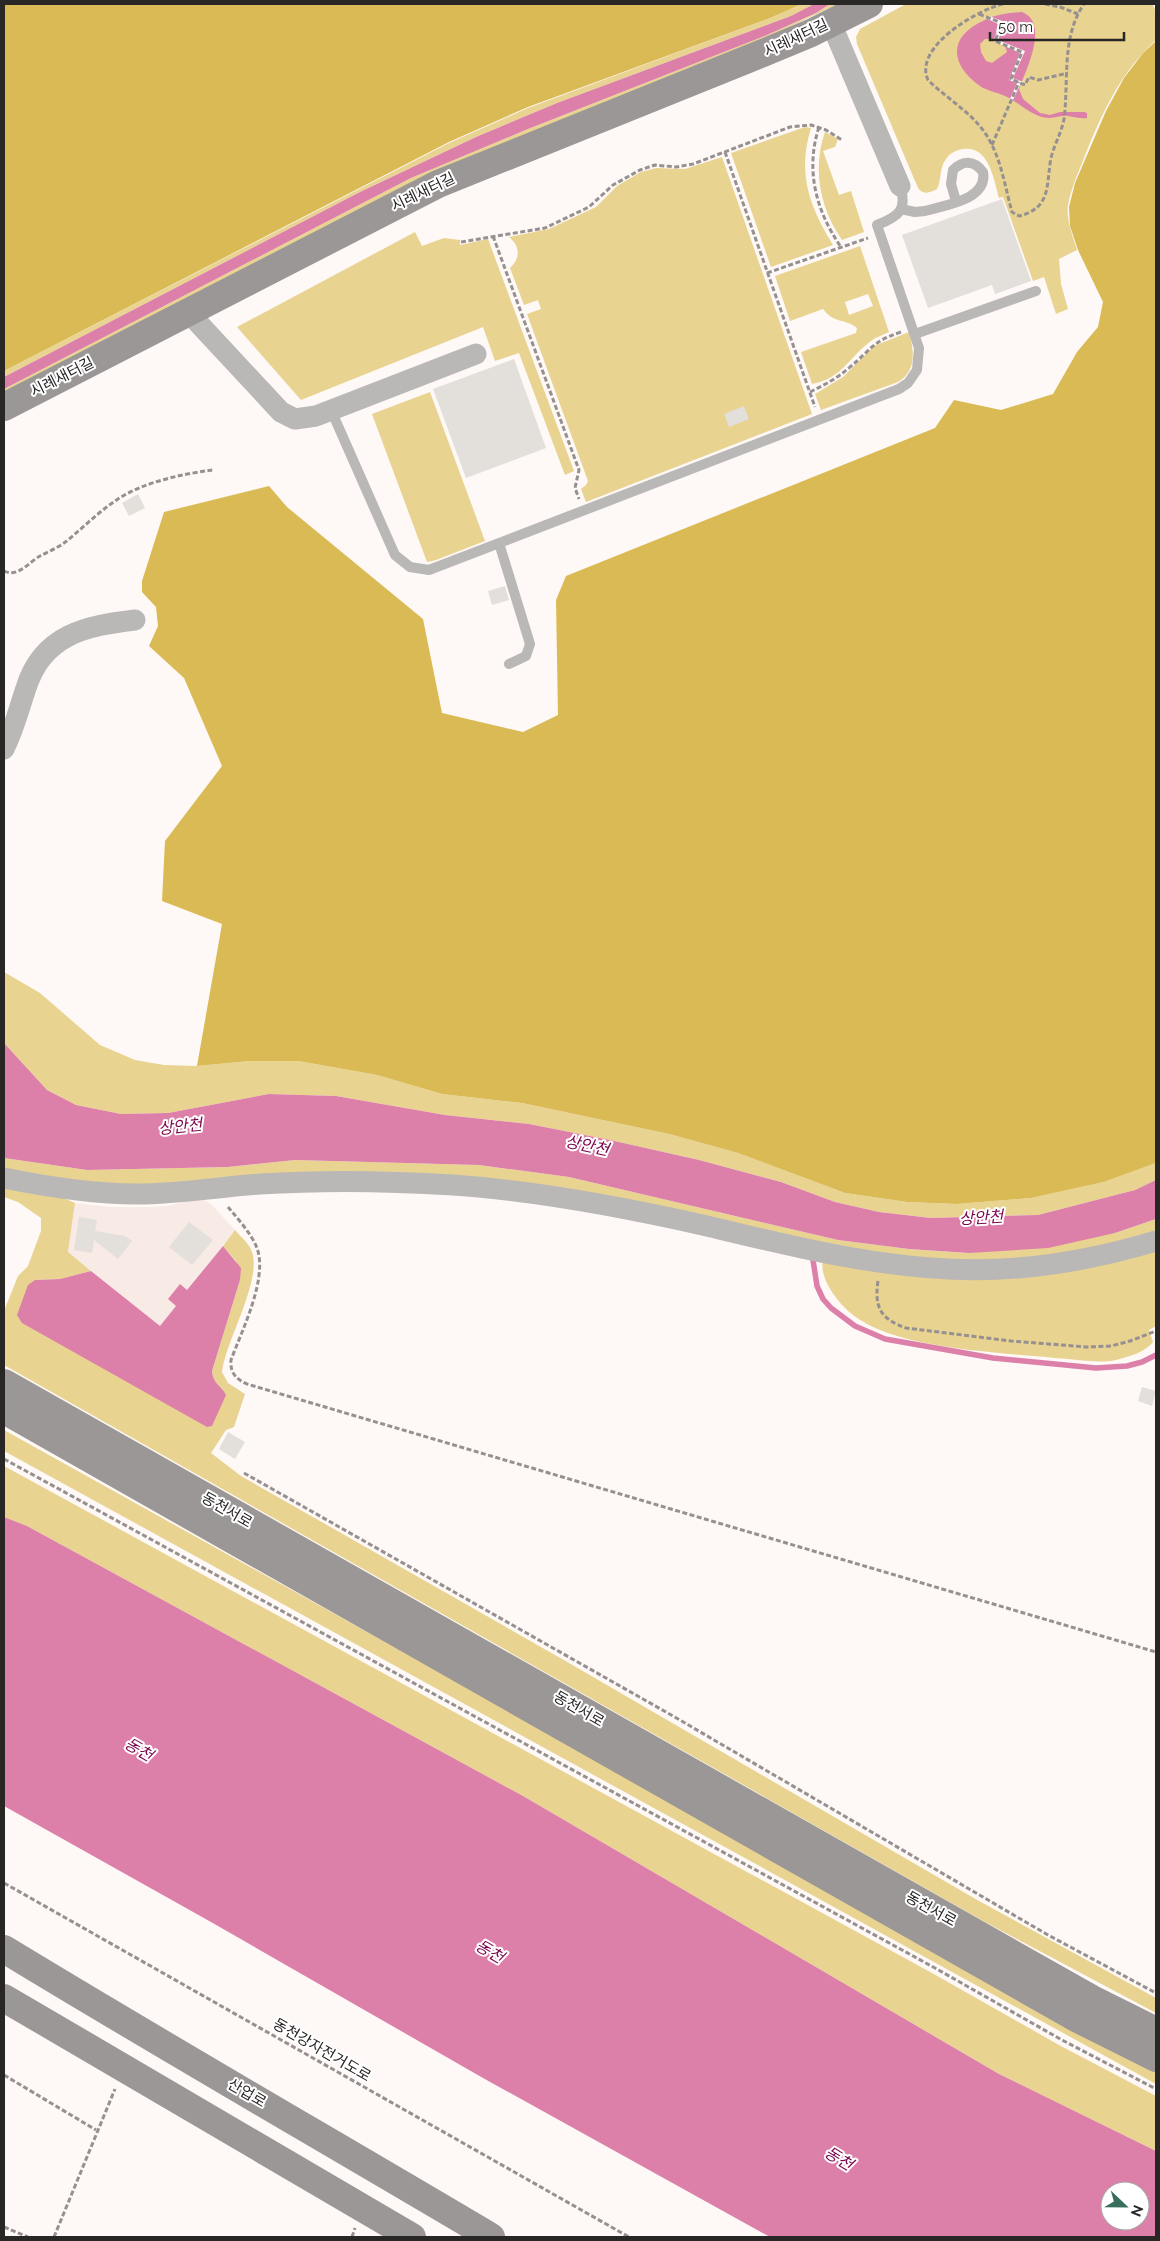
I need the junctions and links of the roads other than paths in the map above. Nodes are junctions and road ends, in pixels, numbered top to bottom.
1 (851, 4) edge
2 (868, 4) edge
3 (831, 23) junction
4 (900, 186) joint
5 (956, 201) dead end
6 (901, 209) junction
7 (1036, 292) dead end
8 (188, 312) junction
9 (914, 331) junction
10 (476, 354) dead end
11 (4, 407) edge
12 (331, 410) junction
13 (499, 543) junction
14 (135, 620) dead end
15 (509, 664) dead end
16 (4, 749) edge
17 (4, 1178) edge
18 (1156, 1242) edge
19 (4, 1383) edge
20 (4, 1410) edge
21 (4, 1949) edge
22 (4, 1998) edge
23 (1156, 2031) edge
24 (1156, 2058) edge
25 (412, 2237) edge
26 (491, 2237) edge

1 - 3 street, 시례새터길
2 - 3 main road
3 - 4 street
3 - 8 main road, 시례새터길
4 - 6 lane
5 - 6 lane
6 - 9 lane
7 - 9 lane
8 - 11 main road, 시례새터길
8 - 12 street
9 - 13 lane
10 - 12 street
12 - 13 lane
13 - 15 lane
14 - 16 street
17 - 18 street
19 - 23 main road, 동천서로
20 - 24 main road, 동천서로
21 - 26 main road, 산업로
22 - 25 main road

